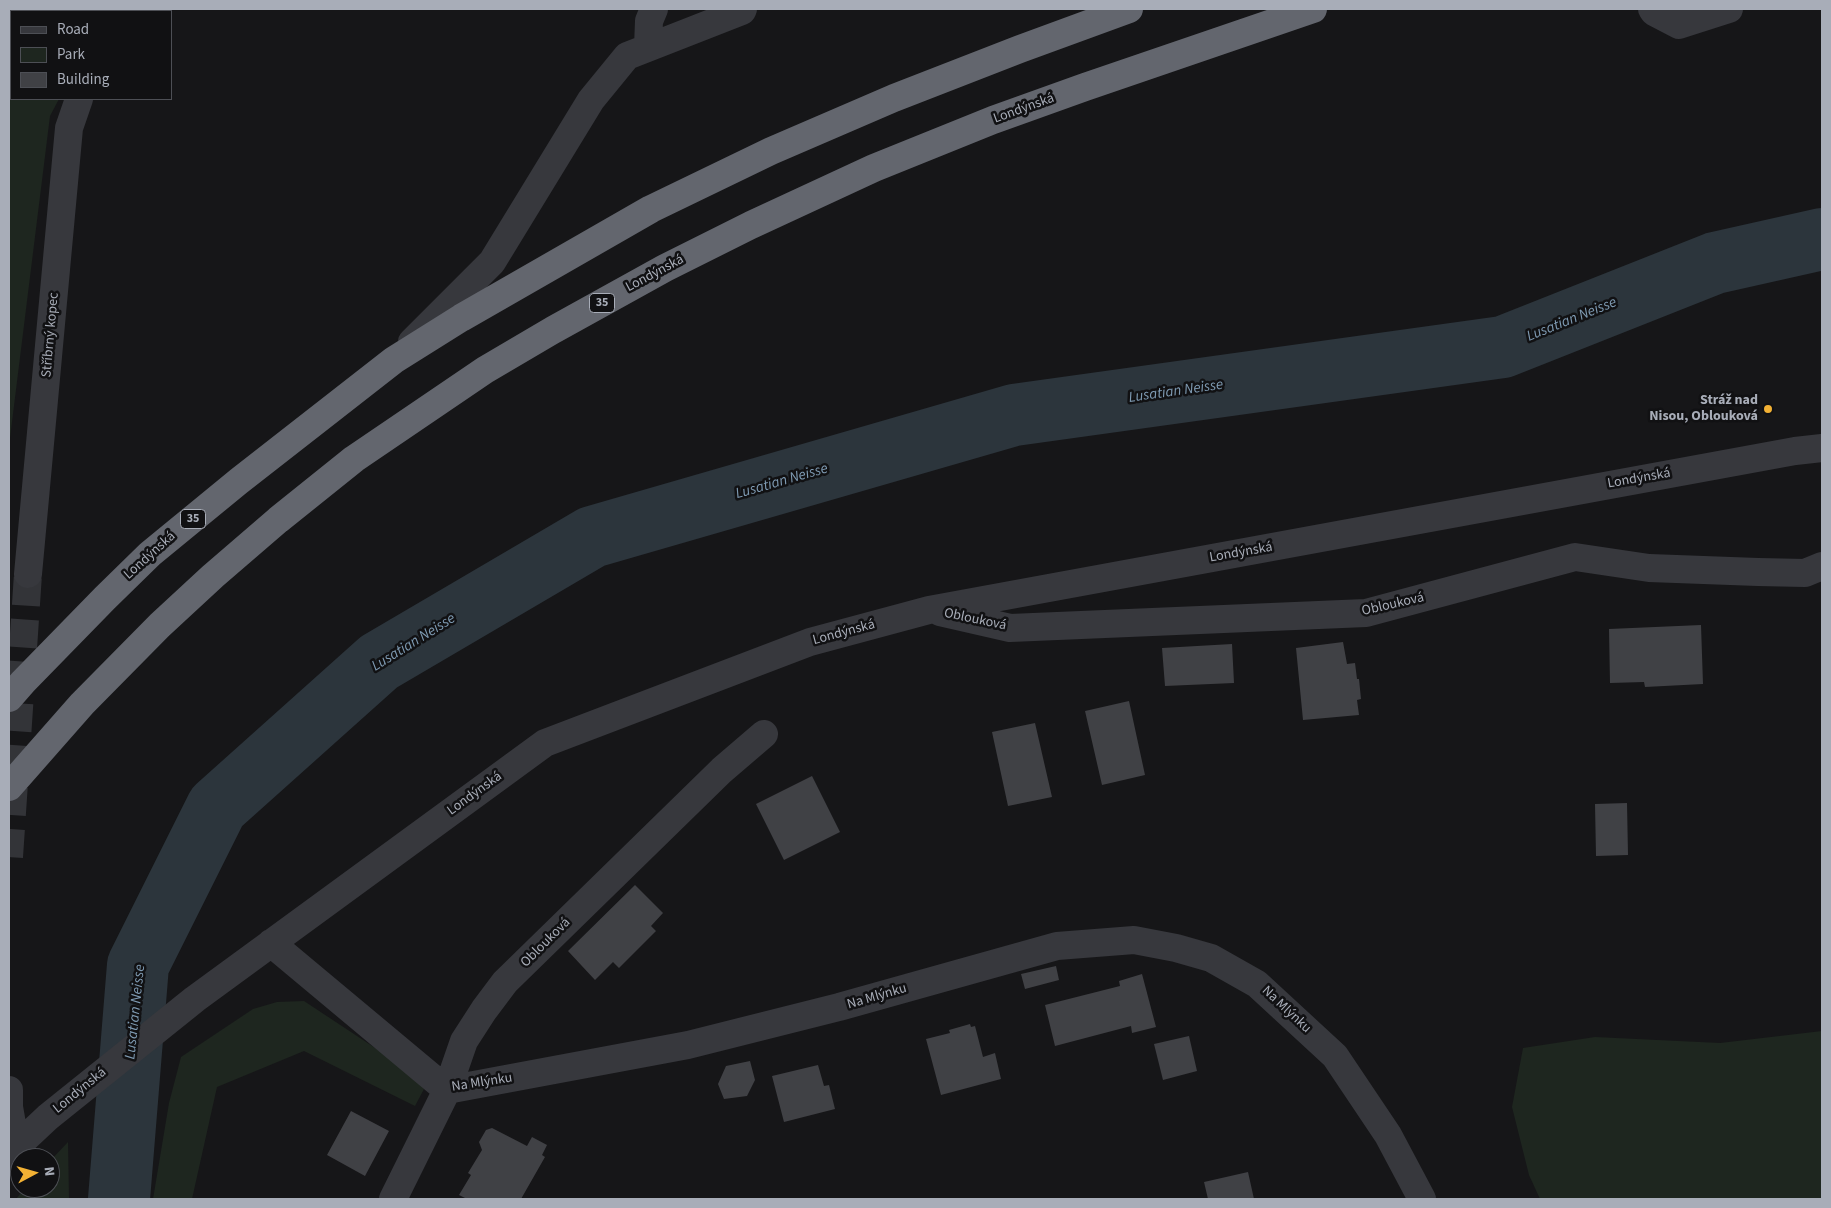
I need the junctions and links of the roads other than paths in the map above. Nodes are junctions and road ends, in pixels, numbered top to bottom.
1 (654, 9) edge
2 (744, 9) edge
3 (1129, 9) edge
4 (1313, 9) edge
5 (1652, 9) edge
6 (1729, 9) edge
7 (648, 48) junction
8 (79, 100) edge
9 (394, 360) junction
10 (1822, 448) edge
11 (1822, 566) edge
12 (28, 574) tunnel mouth
13 (929, 610) junction
14 (9, 698) edge
15 (764, 734) dead end
16 (9, 787) edge
17 (271, 943) junction
18 (9, 1090) edge
19 (447, 1090) junction
20 (12, 1148) edge
21 (15, 1148) edge
22 (393, 1199) edge
23 (1422, 1199) edge

1 - 7 street
2 - 7 street
3 - 9 highway, Londýnská / 35
4 - 16 highway, Londýnská / 35
5 - 6 street
7 - 9 street
8 - 12 street, Stříbrný kopec
9 - 14 highway, Londýnská / 35
10 - 13 street, Londýnská
11 - 13 street, Oblouková
13 - 17 street, Londýnská
15 - 19 street, Oblouková
17 - 19 street, Na Mlýnku
17 - 21 street, Londýnská
18 - 20 street
19 - 22 street, Oblouková
19 - 23 street, Na Mlýnku

